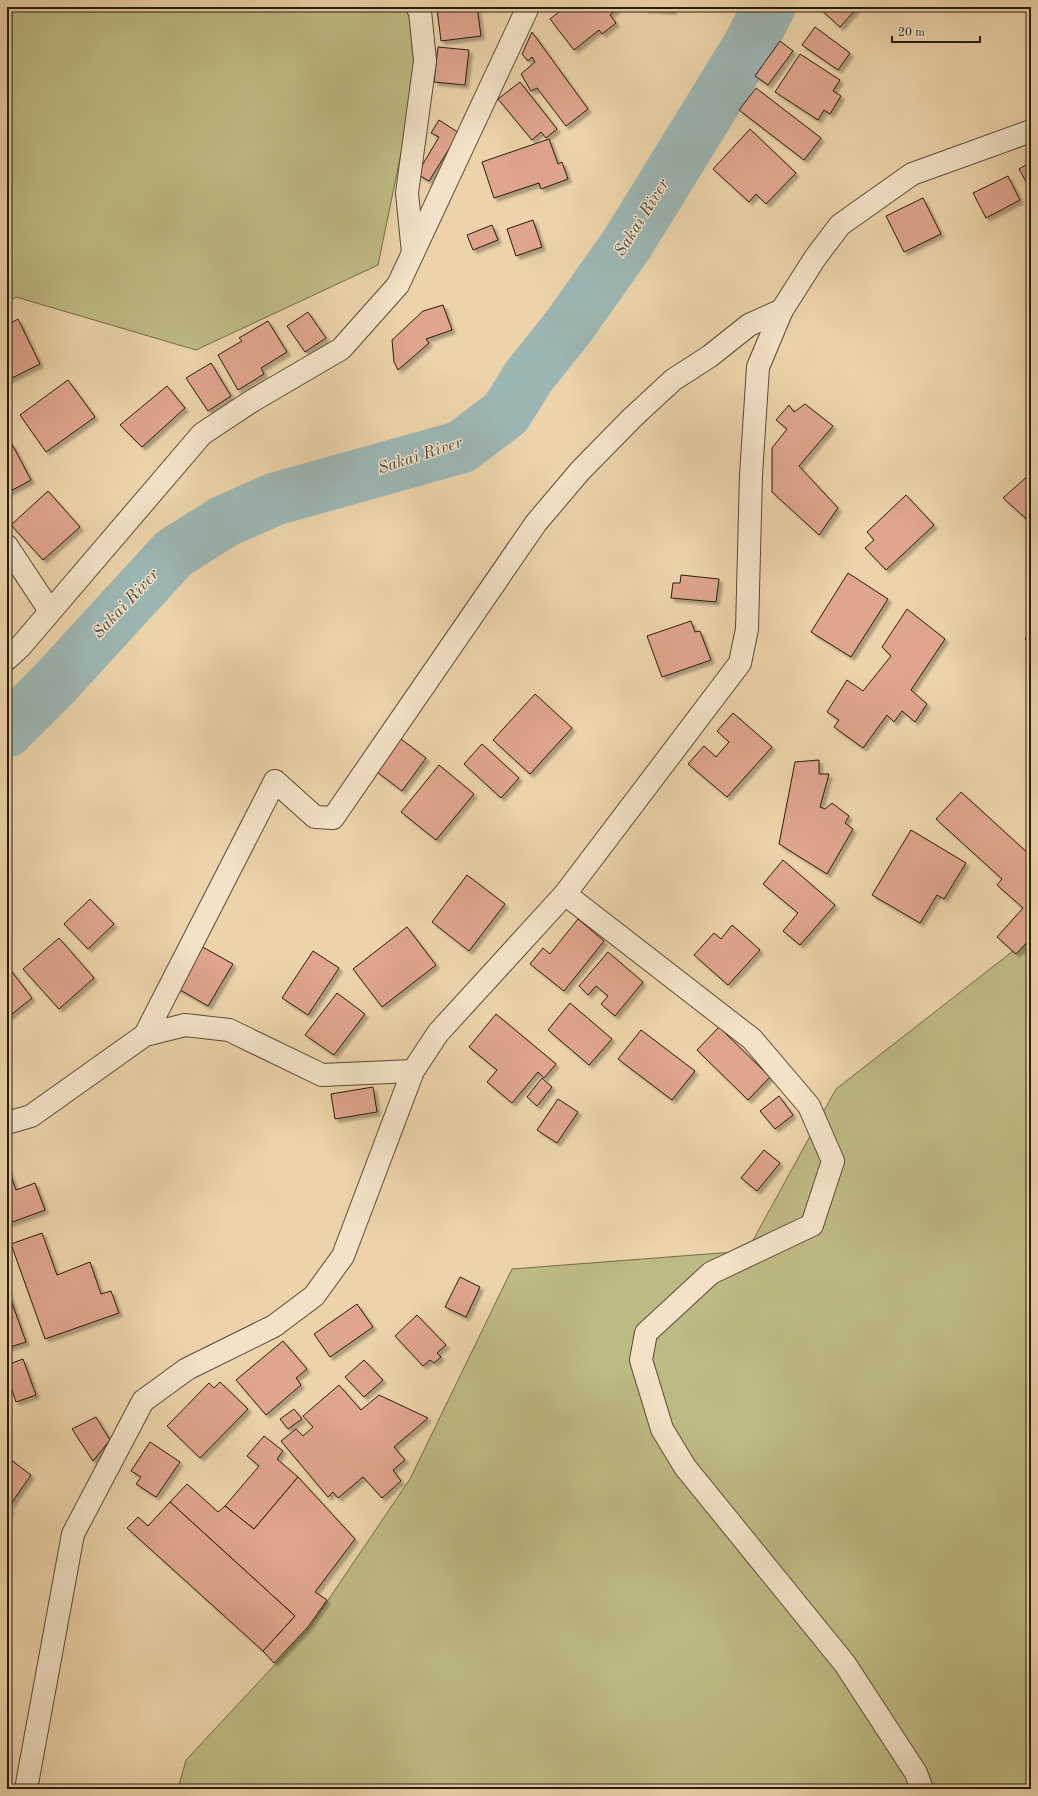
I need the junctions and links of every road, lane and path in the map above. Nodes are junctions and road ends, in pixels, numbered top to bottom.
1 (418, 7) edge
2 (528, 7) edge
3 (1031, 131) edge
4 (413, 254) junction
5 (782, 310) junction
6 (7, 546) edge
7 (50, 611) junction
8 (7, 659) edge
9 (564, 894) junction
10 (145, 1035) junction
11 (413, 1072) junction
12 (7, 1123) edge
13 (26, 1789) edge
14 (922, 1789) edge

1 - 4 street
2 - 4 street
3 - 5 street
4 - 7 street
5 - 9 street
5 - 10 street
6 - 7 street
7 - 8 street
9 - 11 street
9 - 14 street
10 - 11 street
10 - 12 street
11 - 13 street

